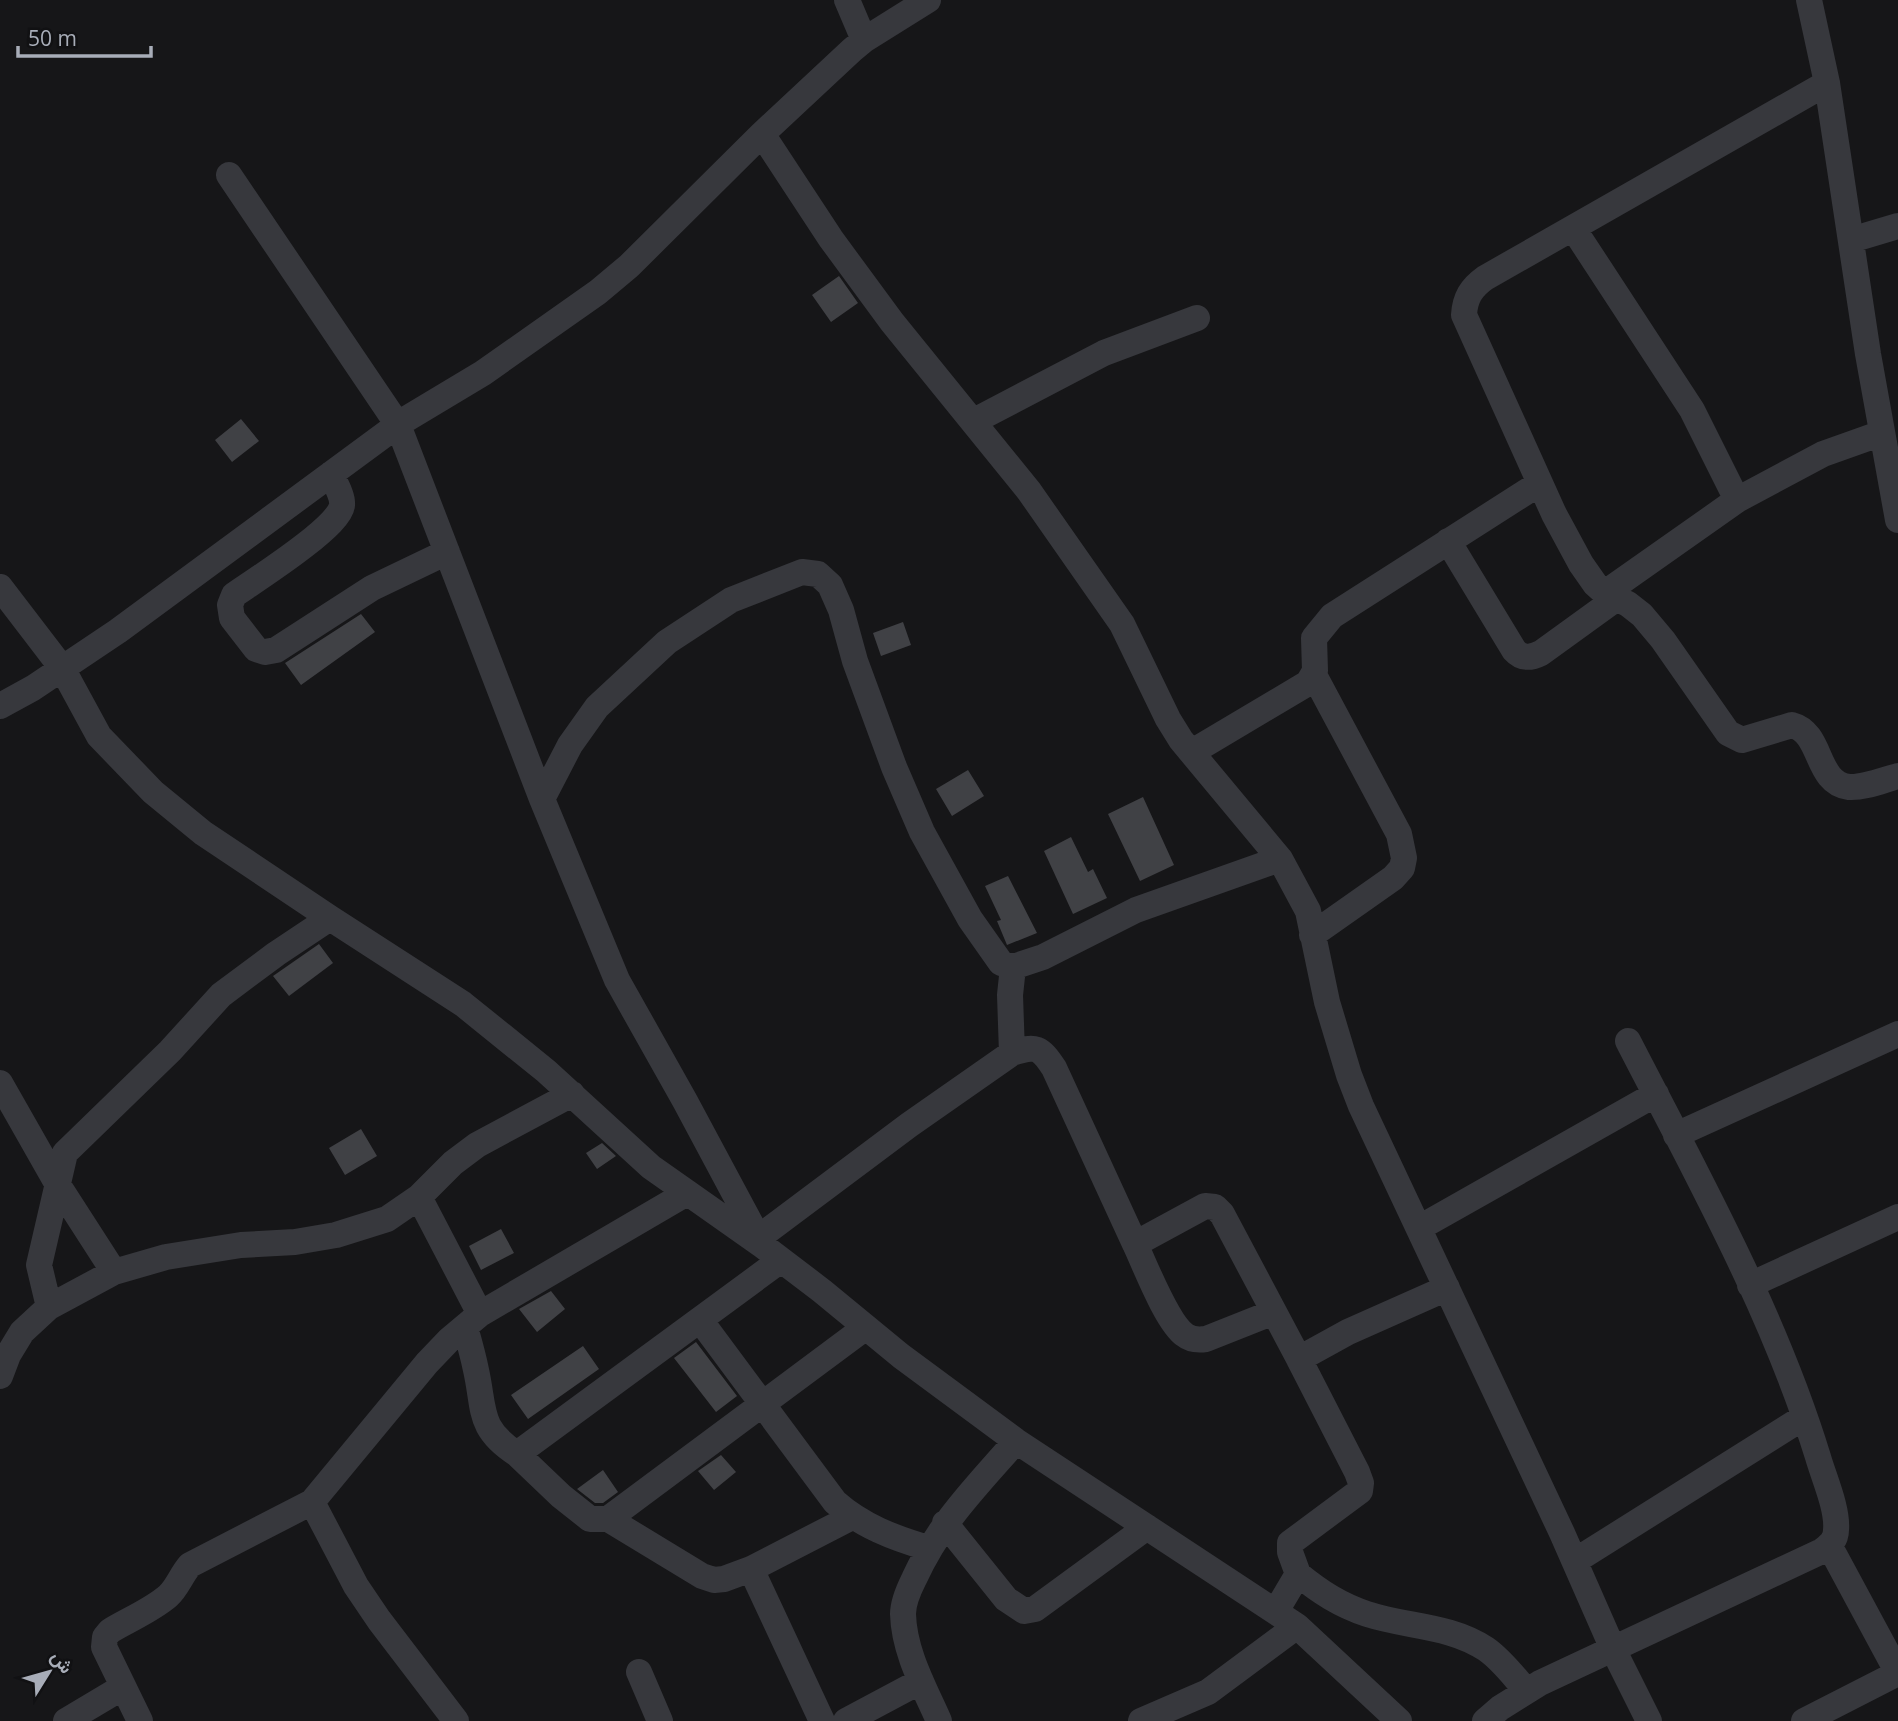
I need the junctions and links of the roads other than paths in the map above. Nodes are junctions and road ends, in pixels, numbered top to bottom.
1 (847, 0) edge
2 (928, 0) edge
3 (1809, 0) edge
4 (864, 40) junction
5 (1827, 83) junction
6 (762, 134) junction
7 (229, 175) dead end
8 (1898, 226) edge
9 (1573, 228) junction
10 (1851, 240) junction
11 (1197, 318) dead end
12 (974, 421) junction
13 (397, 425) junction
14 (1882, 433) junction
15 (331, 474) junction
16 (1540, 483) junction
17 (1737, 500) junction
18 (1898, 520) edge
19 (1448, 541) junction
20 (447, 552) junction
21 (0, 587) edge
22 (1611, 595) junction
23 (62, 668) junction
24 (1314, 675) junction
25 (0, 706) edge
26 (1192, 752) junction
27 (1898, 776) edge
28 (542, 799) junction
29 (1280, 859) junction
30 (330, 918) junction
31 (1312, 935) junction
32 (1013, 967) junction
33 (1898, 1034) edge
34 (1628, 1041) dead end
35 (1012, 1053) junction
36 (0, 1083) edge
37 (572, 1094) junction
38 (1656, 1094) junction
39 (1676, 1135) junction
40 (58, 1185) junction
41 (687, 1193) junction
42 (419, 1198) junction
43 (1898, 1217) edge
44 (1419, 1228) junction
45 (1135, 1244) junction
46 (767, 1248) junction
47 (114, 1272) junction
48 (1751, 1285) junction
49 (1447, 1288) junction
50 (49, 1307) junction
51 (1274, 1312) junction
52 (700, 1320) junction
53 (473, 1321) junction
54 (866, 1327) junction
55 (1298, 1359) junction
56 (0, 1376) edge
57 (762, 1404) junction
58 (1804, 1417) junction
59 (1016, 1441) junction
60 (517, 1454) junction
61 (312, 1502) junction
62 (852, 1517) junction
63 (608, 1518) junction
64 (945, 1523) junction
65 (1147, 1527) junction
66 (1829, 1545) junction
67 (928, 1548) junction
68 (1575, 1561) junction
69 (751, 1569) junction
70 (1298, 1574) junction
71 (1287, 1619) junction
72 (1613, 1649) junction
73 (639, 1671) dead end
74 (1898, 1673) edge
75 (921, 1681) junction
76 (123, 1687) junction
77 (1527, 1691) junction
78 (1497, 1717) edge
79 (66, 1721) edge
80 (140, 1721) edge
81 (456, 1721) edge
82 (660, 1721) edge
83 (822, 1721) edge
84 (846, 1721) edge
85 (939, 1721) edge
86 (1141, 1721) edge
87 (1399, 1721) edge
88 (1650, 1721) edge
89 (1804, 1721) edge

1 - 4 street
2 - 4 street
3 - 5 street
4 - 6 street
5 - 9 street
5 - 10 street
6 - 12 street
6 - 13 street
7 - 13 street
8 - 10 street
9 - 16 street
9 - 17 street
10 - 14 street
11 - 12 street
12 - 26 street
13 - 15 street
13 - 20 street
14 - 17 street
14 - 18 street
15 - 20 street
15 - 23 street
16 - 19 street
16 - 22 street
17 - 22 street
19 - 22 street
19 - 24 street
20 - 28 street
21 - 23 street
22 - 27 street
23 - 25 street
23 - 30 street
24 - 26 street
24 - 31 street
26 - 29 street
28 - 32 street
28 - 46 street
29 - 31 street
29 - 32 street
30 - 37 street
30 - 40 street
31 - 44 street
32 - 35 street
33 - 39 street
34 - 38 street
35 - 45 street
35 - 46 street
36 - 40 street
37 - 41 street
37 - 42 street
38 - 39 street
38 - 44 street
39 - 48 street
40 - 47 street
40 - 50 street
41 - 46 street
41 - 53 street
42 - 47 street
42 - 53 street
43 - 48 street
44 - 49 street
45 - 51 street
45 - 51 street
46 - 52 street
46 - 54 street
47 - 50 street
48 - 58 street
49 - 55 street
49 - 68 street
50 - 56 street
51 - 55 street
52 - 57 street
52 - 60 street
53 - 60 street
53 - 61 street
54 - 57 street
54 - 59 street
55 - 70 street
57 - 62 street
57 - 63 street
58 - 66 street
58 - 68 street
59 - 64 street
59 - 65 street
60 - 63 street
61 - 76 street
61 - 81 street
62 - 67 street
62 - 69 street
63 - 69 street
64 - 65 street
64 - 67 street
65 - 71 street
66 - 72 street
66 - 74 street
67 - 75 street
68 - 72 street
69 - 83 street
70 - 71 street
70 - 77 street
71 - 86 street
71 - 87 street
72 - 77 street
72 - 88 street
73 - 82 street
74 - 89 street
75 - 84 street
75 - 85 street
76 - 79 street
76 - 80 street
77 - 78 street

